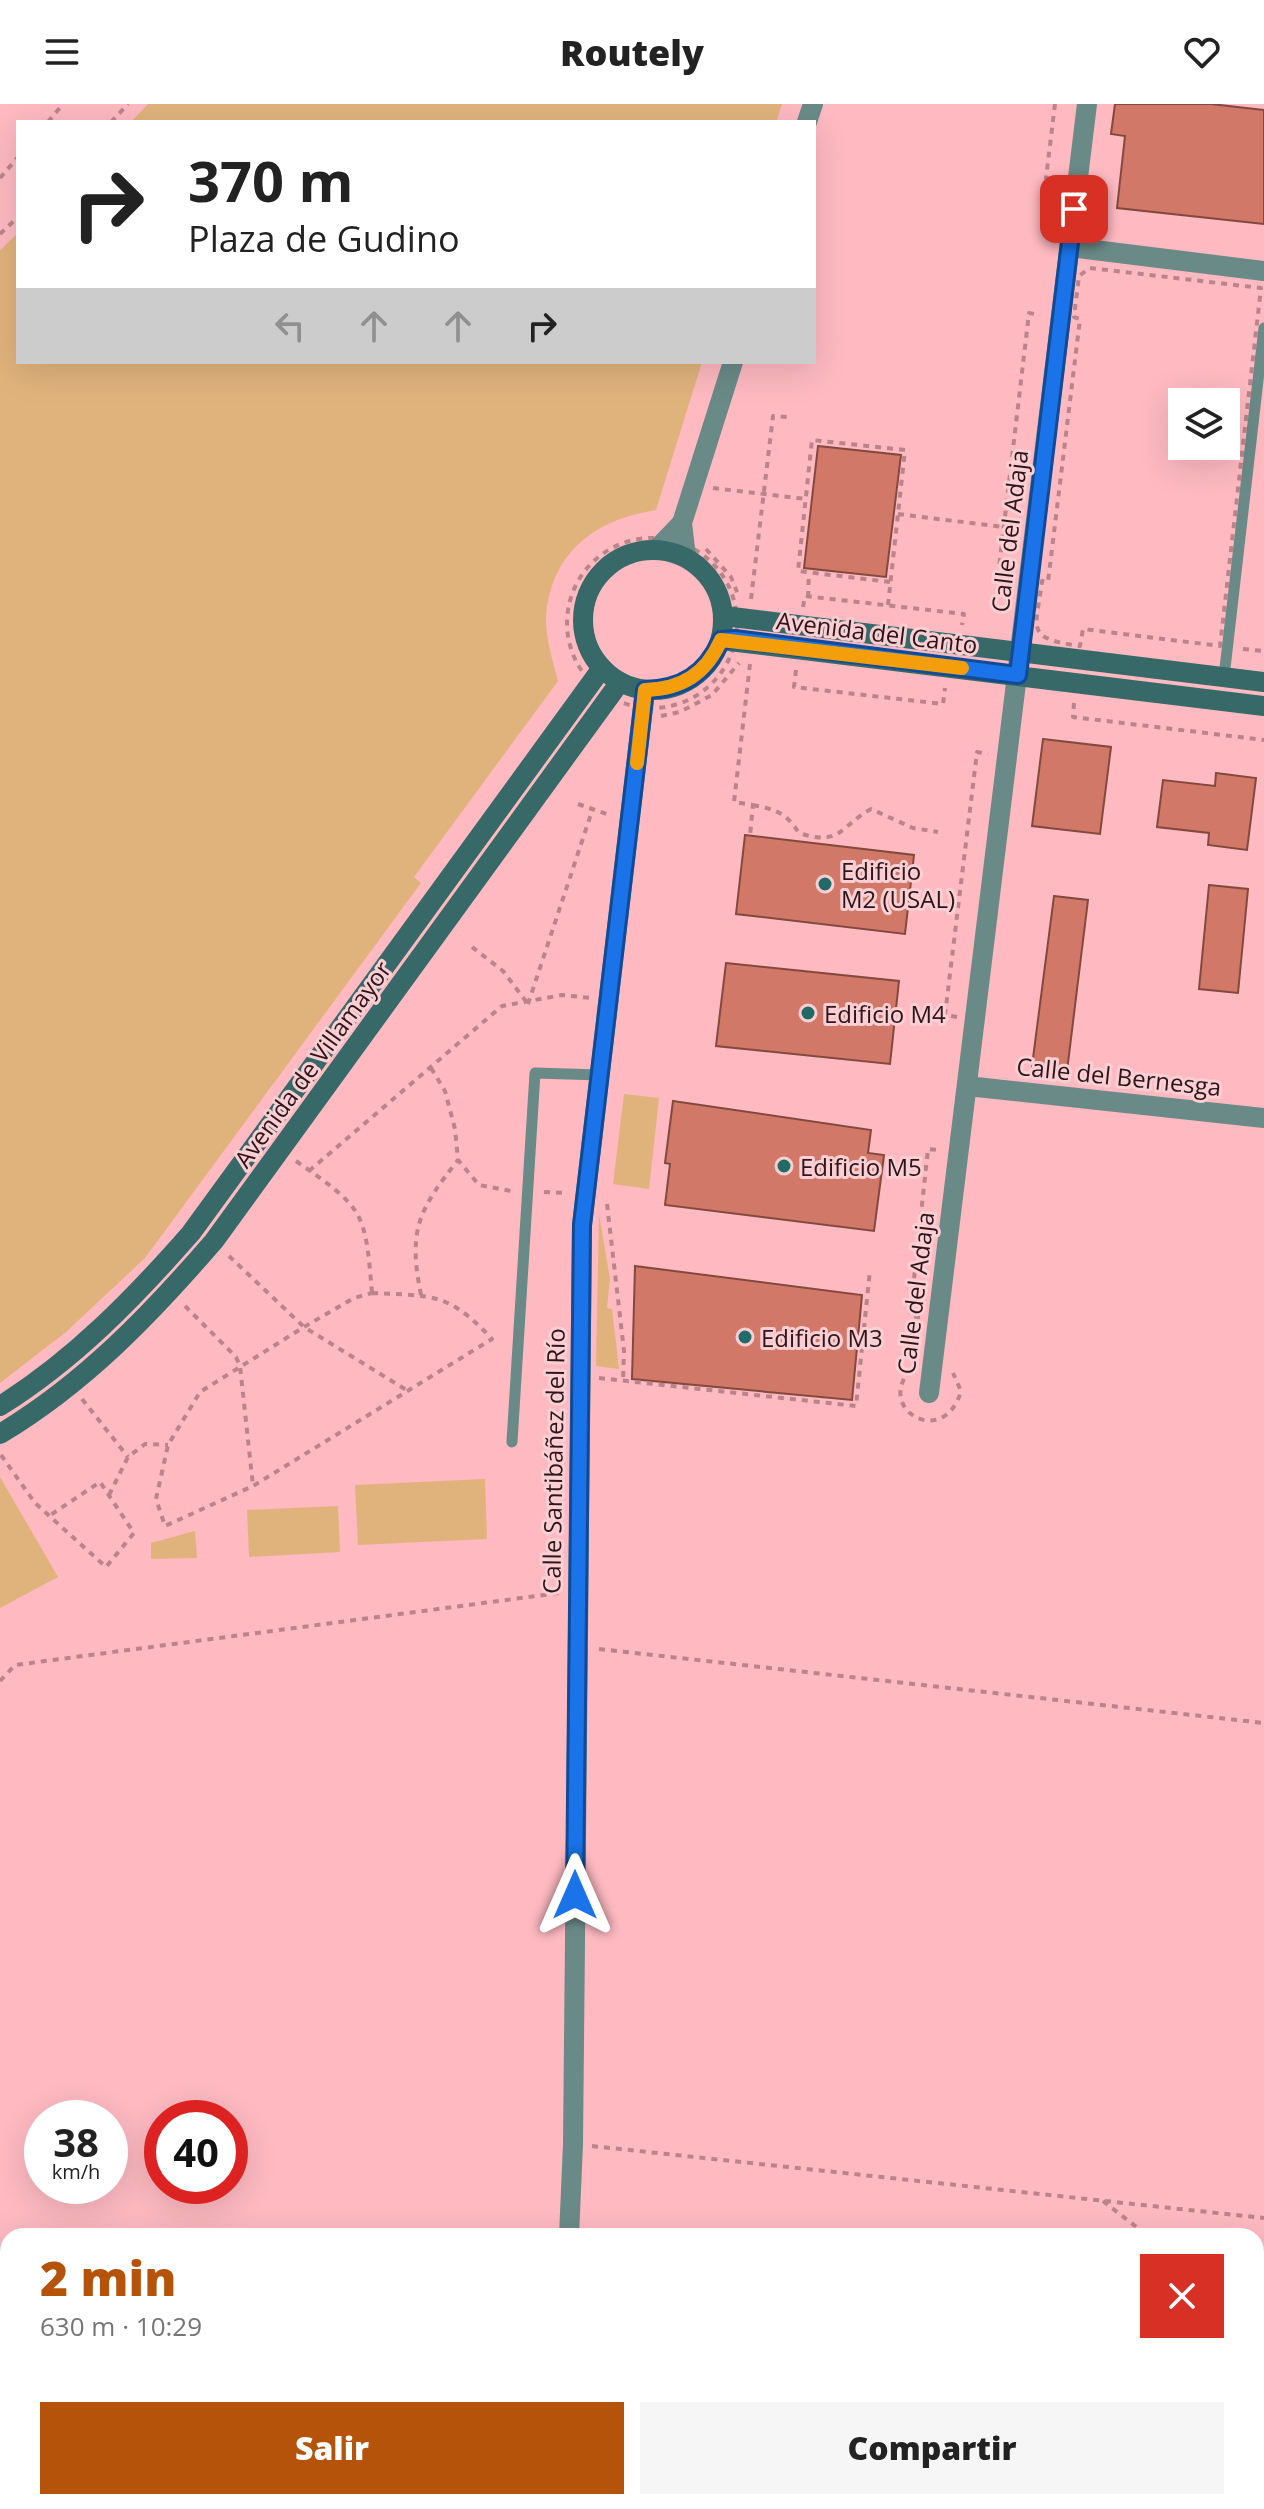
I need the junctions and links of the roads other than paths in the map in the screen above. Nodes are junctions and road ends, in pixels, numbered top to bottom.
1 (1087, 104) edge
2 (1070, 247) junction
3 (1264, 271) edge
4 (1264, 328) edge
5 (732, 364) edge
6 (678, 542) junction
7 (730, 617) junction
8 (728, 640) junction
9 (1021, 653) junction
10 (597, 675) junction
11 (1018, 675) junction
12 (1224, 677) junction
13 (1264, 682) edge
14 (615, 690) junction
15 (647, 706) junction
16 (1264, 706) edge
17 (600, 1075) junction
18 (967, 1086) junction
19 (1264, 1118) edge
20 (929, 1393) dead end
21 (0, 1406) edge
22 (0, 1434) edge
23 (512, 1442) dead end
24 (569, 2228) edge

1 - 2 street, Calle del Adaja
2 - 3 street
2 - 9 street, Calle del Adaja
4 - 12 lane
5 - 6 street
6 - 7 main road
6 - 10 main road
7 - 8 main road
7 - 9 main road, Avenida del Canto
8 - 11 main road, Avenida del Canto
8 - 15 main road
9 - 11 street, Calle del Adaja
9 - 12 main road, Avenida del Canto
10 - 14 main road
10 - 21 main road, Avenida de Villamayor
11 - 16 main road, Avenida del Canto
11 - 18 street, Calle del Adaja
12 - 13 main road, Avenida del Canto
14 - 15 main road
14 - 22 main road, Avenida de Villamayor
15 - 17 street, Calle Santibáñez del Río
17 - 23 lane
17 - 24 street, Calle Santibáñez del Río
18 - 19 street, Calle del Bernesga
18 - 20 street, Calle del Adaja

